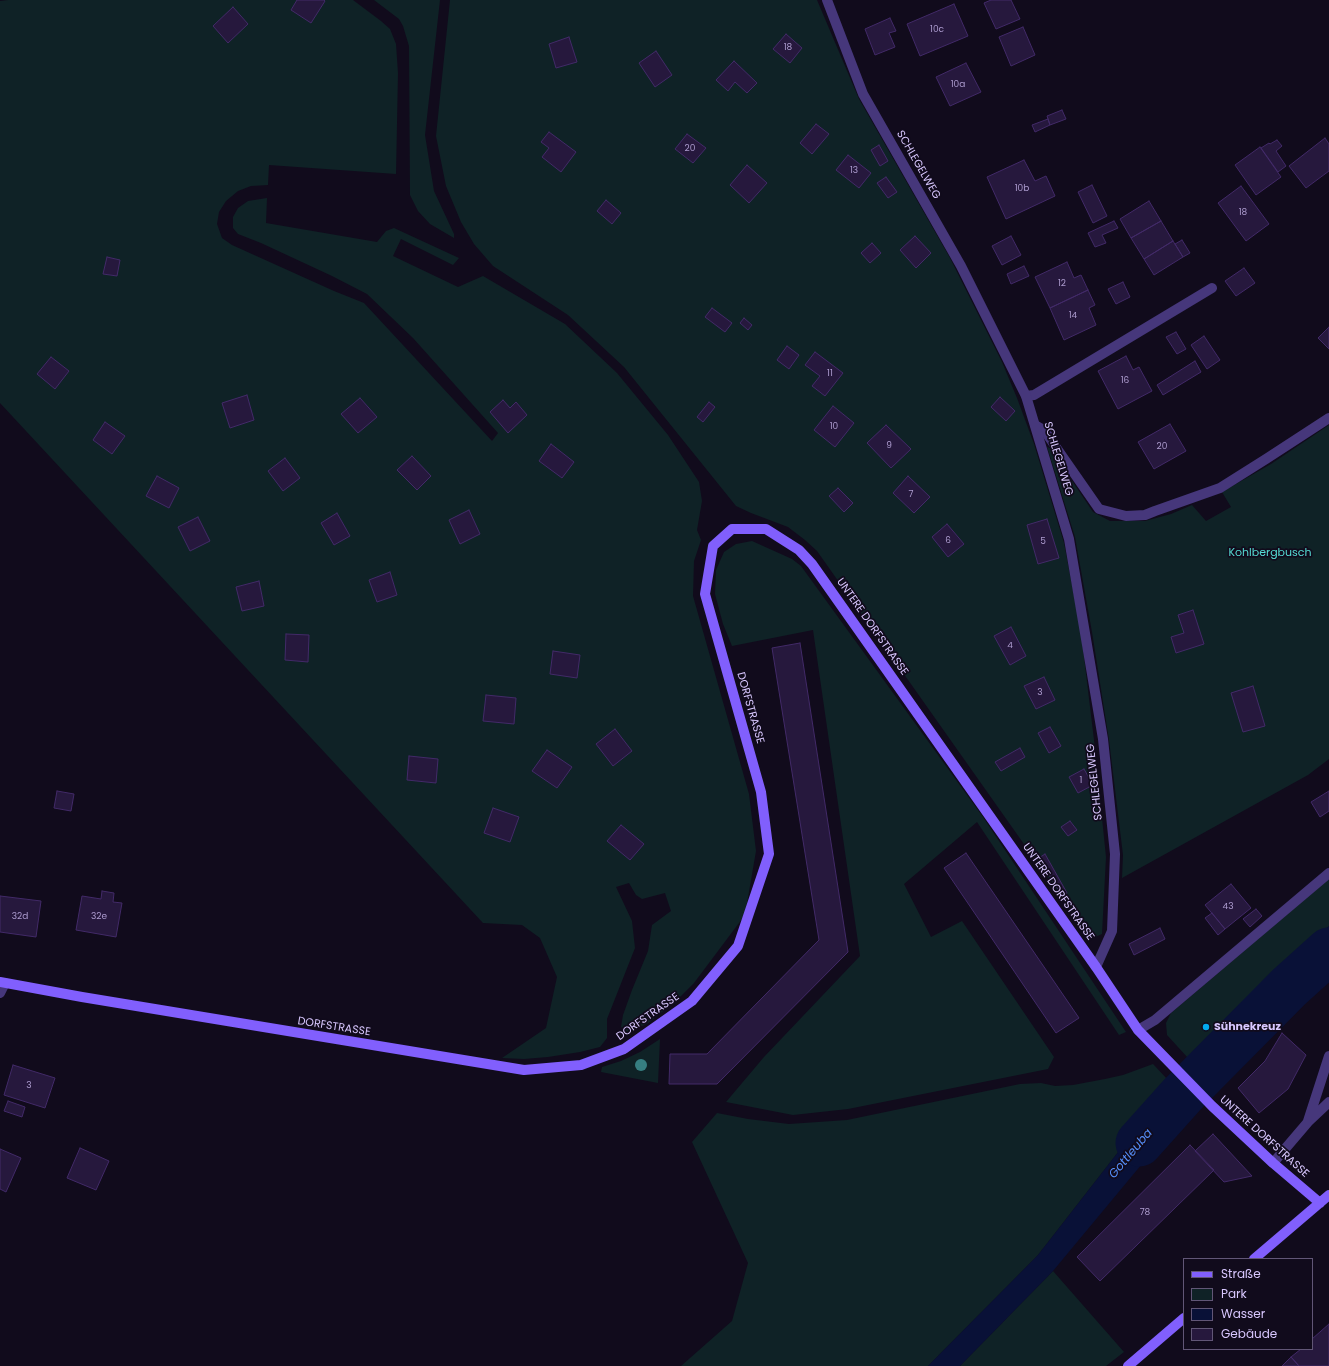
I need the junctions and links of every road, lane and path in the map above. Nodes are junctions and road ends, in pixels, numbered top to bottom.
1 (827, 0) edge
2 (1212, 288) dead end
3 (1026, 396) junction
4 (1329, 418) edge
5 (1035, 425) junction
6 (812, 564) joint
7 (1329, 874) edge
8 (1096, 967) junction
9 (3, 983) edge
10 (0, 993) edge
11 (1138, 1030) junction
12 (1329, 1056) edge
13 (1329, 1102) edge
14 (1308, 1122) junction
15 (1273, 1163) junction
16 (1329, 1195) edge
17 (1320, 1203) junction
18 (1255, 1258) edge
19 (1183, 1319) edge
20 (1128, 1366) edge

1 - 3 street, SCHLEGELWEG
2 - 3 street
3 - 5 street, SCHLEGELWEG
4 - 5 street
5 - 8 street, SCHLEGELWEG
6 - 8 street, UNTERE DORFSTRASSE
6 - 9 street, DORFSTRASSE
7 - 11 street
8 - 11 street, UNTERE DORFSTRASSE
9 - 10 street
11 - 15 street, UNTERE DORFSTRASSE
12 - 14 street
13 - 14 street
14 - 15 street
15 - 17 street, UNTERE DORFSTRASSE
16 - 17 street
17 - 18 street
19 - 20 street

